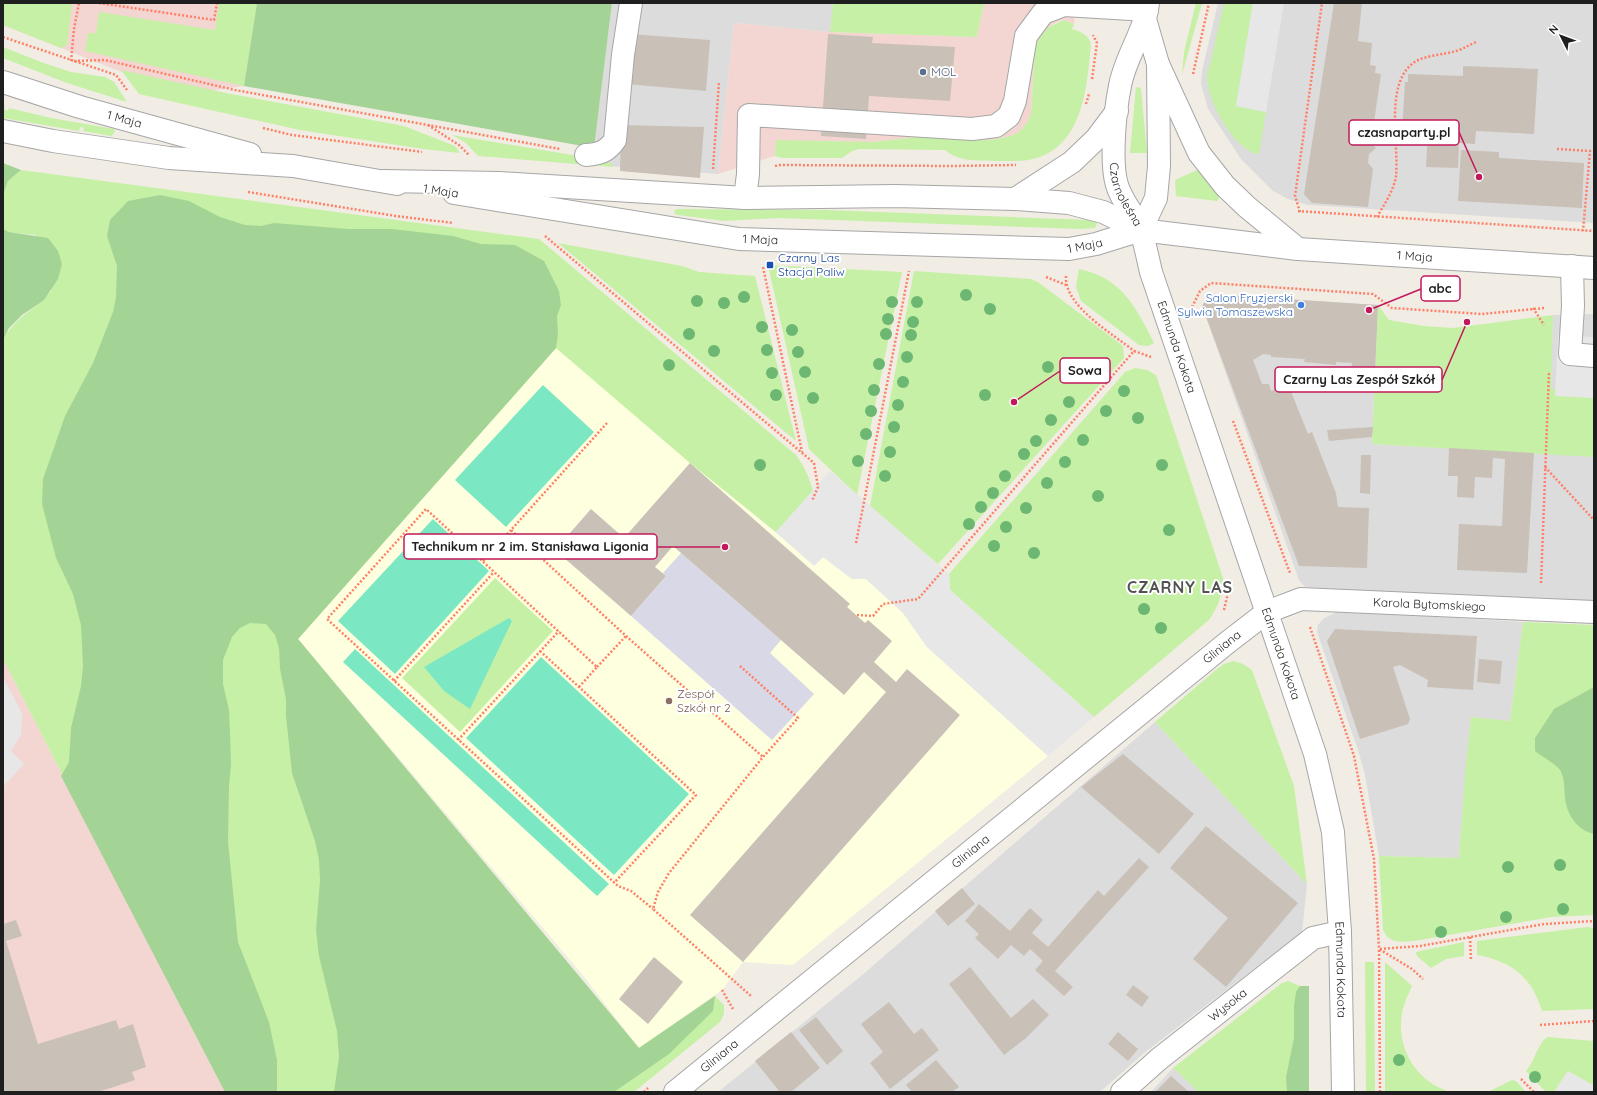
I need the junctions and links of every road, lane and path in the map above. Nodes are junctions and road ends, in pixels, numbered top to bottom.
1 (79, 3) edge
2 (99, 3) edge
3 (216, 3) edge
4 (631, 3) edge
5 (1322, 3) edge
6 (1075, 5) junction
7 (1147, 11) edge
8 (3, 37) edge
9 (1476, 42) dead end
10 (72, 61) junction
11 (1158, 64) junction
12 (1091, 81) dead end
13 (3, 82) edge
14 (719, 82) dead end
15 (1090, 88) dead end
16 (127, 92) dead end
17 (1085, 109) dead end
18 (1117, 111) junction
19 (426, 124) junction
20 (262, 128) dead end
21 (3, 131) edge
22 (1557, 149) dead end
23 (426, 153) dead end
24 (586, 155) joint
25 (466, 158) dead end
26 (293, 166) junction
27 (713, 173) dead end
28 (383, 181) junction
29 (745, 198) junction
30 (1014, 199) junction
31 (1293, 209) dead end
32 (1300, 213) junction
33 (1377, 217) junction
34 (1141, 230) junction
35 (1583, 231) junction
36 (1594, 231) edge
37 (541, 233) dead end
38 (1298, 249) junction
39 (761, 260) dead end
40 (910, 264) dead end
41 (1572, 266) junction
42 (1594, 268) edge
43 (1044, 276) dead end
44 (1066, 285) dead end
45 (1295, 288) dead end
46 (1573, 306) junction
47 (1533, 308) junction
48 (1546, 328) dead end
49 (1594, 356) edge
50 (1154, 357) dead end
51 (1549, 366) dead end
52 (607, 423) dead end
53 (802, 452) junction
54 (1546, 467) junction
55 (812, 501) dead end
56 (1594, 520) edge
57 (511, 530) junction
58 (856, 543) dead end
59 (483, 561) junction
60 (494, 572) junction
61 (1229, 582) dead end
62 (1540, 610) junction
63 (1267, 612) junction
64 (1594, 612) edge
65 (857, 615) dead end
66 (559, 631) junction
67 (626, 636) junction
68 (1228, 642) junction
69 (540, 651) junction
70 (740, 666) dead end
71 (598, 667) junction
72 (394, 681) junction
73 (579, 687) junction
74 (458, 740) junction
75 (763, 757) junction
76 (614, 883) junction
77 (653, 909) junction
78 (1594, 921) edge
79 (1340, 932) junction
80 (1470, 937) junction
81 (1470, 961) dead end
82 (1412, 969) dead end
83 (1423, 979) dead end
84 (768, 1016) junction
85 (1594, 1021) edge
86 (1540, 1024) dead end
87 (1521, 1079) dead end
88 (675, 1092) edge
89 (1122, 1092) edge
90 (1343, 1092) edge
91 (1380, 1092) edge
92 (1534, 1092) edge

1 - 10 path
2 - 3 path
4 - 24 street
5 - 32 path
6 - 7 street
6 - 12 path
6 - 29 street
7 - 11 street, Czarnoleśna
7 - 18 street, Czarnoleśna
8 - 10 path
9 - 33 path
10 - 16 path
10 - 19 path
11 - 34 street, Czarnoleśna
11 - 38 street
13 - 26 street, 1 Maja
14 - 27 path
15 - 17 path
18 - 30 street
18 - 34 street, Czarnoleśna
19 - 24 path
19 - 25 path
20 - 23 path
21 - 26 street, 1 Maja
22 - 35 path
26 - 28 street, 1 Maja
28 - 29 street, 1 Maja
28 - 34 street, 1 Maja
29 - 30 street, 1 Maja
30 - 34 street, 1 Maja
31 - 32 path
32 - 33 path
33 - 35 path
34 - 38 street, 1 Maja
34 - 63 street, Edmunda Kokota
35 - 36 path
37 - 53 path
38 - 41 street, 1 Maja
39 - 53 path
40 - 58 path
41 - 42 street, 1 Maja
41 - 46 street
43 - 44 path
45 - 47 path
46 - 47 path
46 - 49 street
47 - 48 path
50 - 65 path
51 - 54 path
52 - 57 path
53 - 55 path
54 - 56 path
54 - 62 path
57 - 59 path
57 - 67 path
59 - 60 path
59 - 72 path
60 - 66 path
60 - 72 path
61 - 68 path
62 - 63 street, Karola Bytomskiego
62 - 64 street, Karola Bytomskiego
63 - 68 street, Gliniana
63 - 79 street, Edmunda Kokota
66 - 69 path
66 - 71 path
67 - 71 path
67 - 75 path
68 - 84 street, Gliniana
69 - 73 path
69 - 74 path
70 - 75 path
71 - 73 path
72 - 74 path
73 - 76 path
74 - 76 path
75 - 77 path
76 - 77 path
77 - 84 path
78 - 80 path
79 - 89 street, Wysoka
79 - 90 street, Edmunda Kokota
80 - 81 path
80 - 91 path
82 - 83 path
84 - 88 street, Gliniana
85 - 86 path
87 - 92 path

